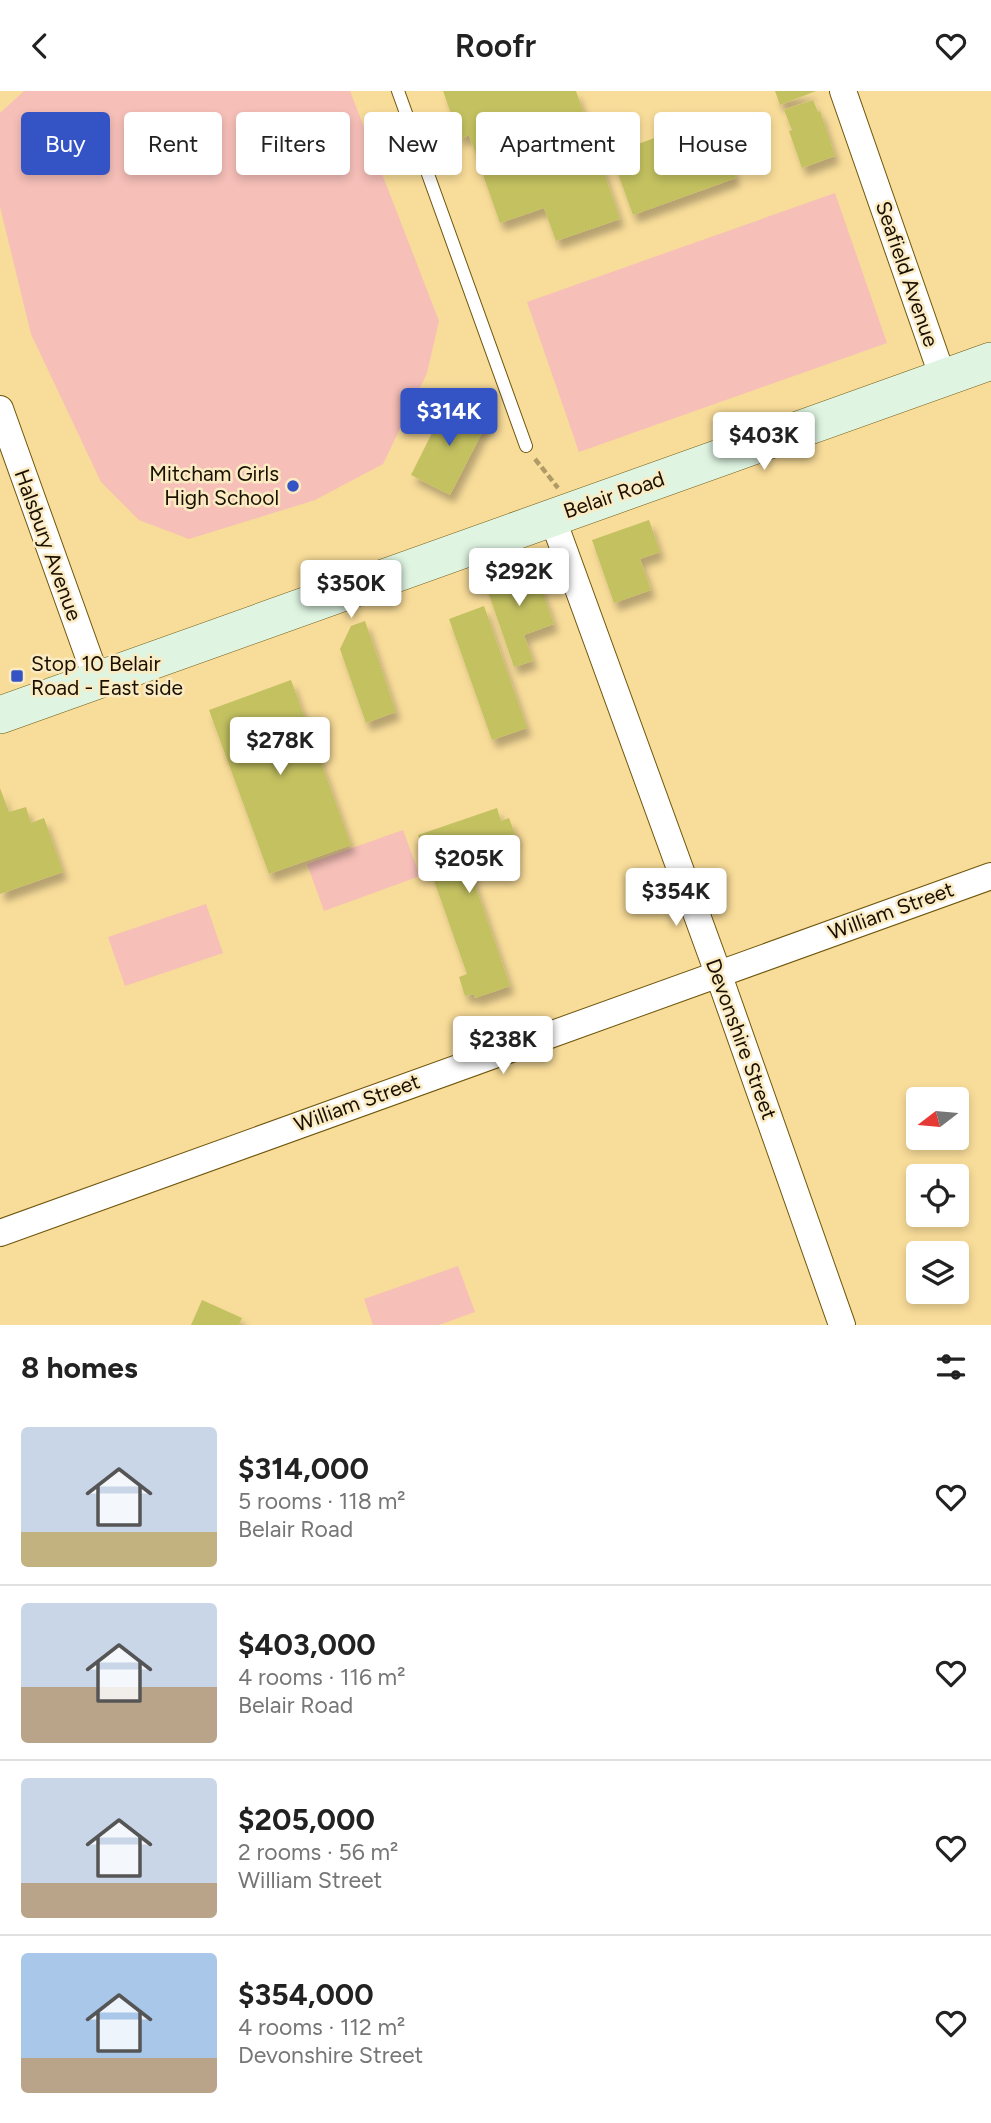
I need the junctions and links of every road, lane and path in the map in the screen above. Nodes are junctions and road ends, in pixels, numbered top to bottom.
1 (398, 91) edge
2 (843, 91) edge
3 (991, 361) edge
4 (943, 378) junction
5 (0, 409) edge
6 (526, 446) joint
7 (559, 514) junction
8 (97, 680) junction
9 (0, 715) edge
10 (991, 876) edge
11 (718, 973) junction
12 (0, 1233) edge
13 (842, 1325) edge

1 - 6 lane
2 - 4 street, Seafield Avenue
3 - 4 main road, Belair Road
4 - 7 main road, Belair Road
5 - 8 street, Halsbury Avenue
6 - 7 path
7 - 8 main road, Belair Road
7 - 11 street, Devonshire Street
8 - 9 main road, Belair Road
10 - 11 street, William Street
11 - 12 street, William Street
11 - 13 street, Devonshire Street

